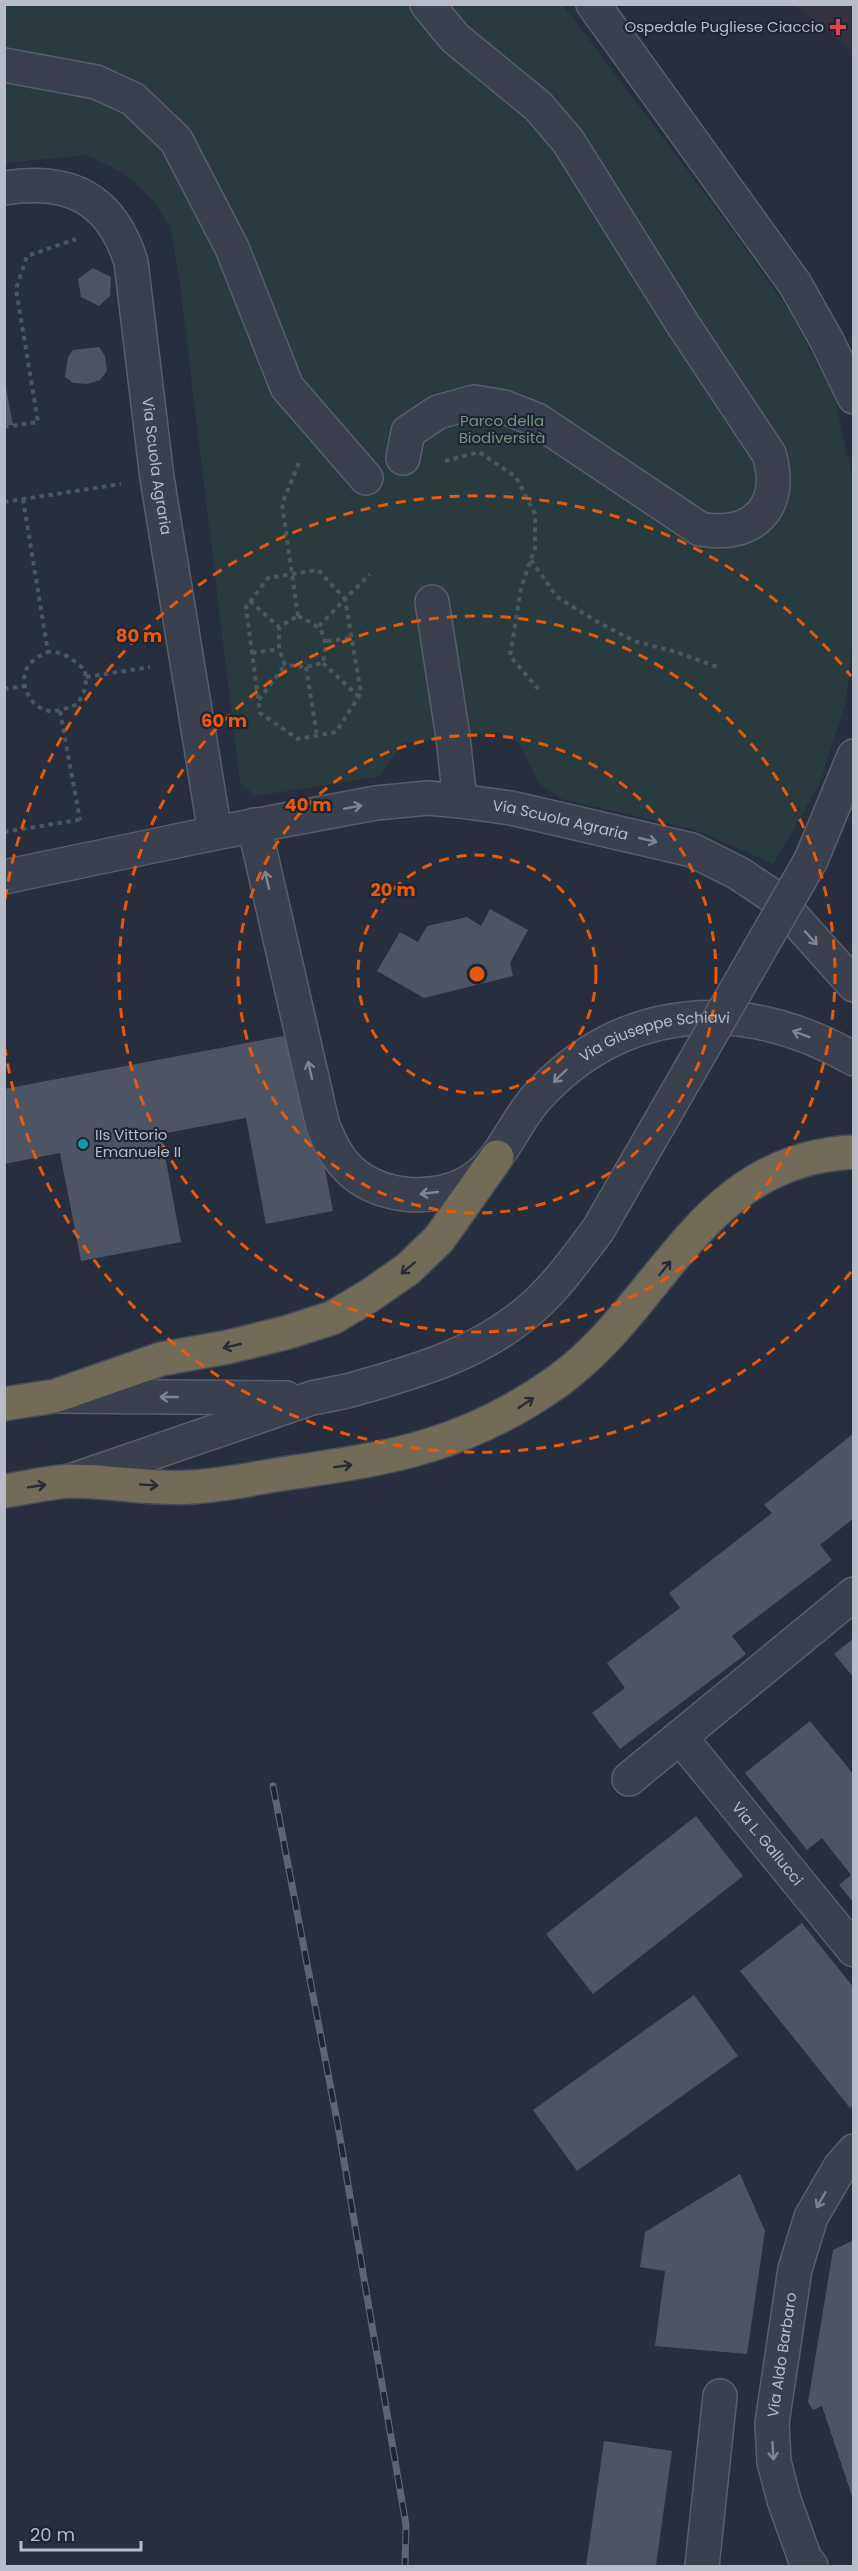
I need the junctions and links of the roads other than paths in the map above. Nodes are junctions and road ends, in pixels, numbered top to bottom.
1 (428, 4) edge
2 (593, 4) edge
3 (4, 65) edge
4 (4, 188) edge
5 (854, 398) edge
6 (403, 458) dead end
7 (366, 478) dead end
8 (432, 602) dead end
9 (854, 756) edge
10 (460, 801) junction
11 (254, 825) junction
12 (215, 833) junction
13 (4, 877) edge
14 (854, 985) edge
15 (854, 1059) edge
16 (854, 1152) edge
17 (498, 1157) junction
18 (55, 1396) junction
19 (312, 1398) junction
20 (4, 1404) edge
21 (70, 1481) junction
22 (4, 1491) edge
23 (854, 1594) edge
24 (680, 1737) junction
25 (629, 1779) dead end
26 (854, 1950) edge
27 (849, 2164) edge
28 (720, 2397) dead end
29 (702, 2566) edge
30 (811, 2566) edge

1 - 6 street
2 - 5 street
3 - 7 street
4 - 12 street, Via Scuola Agraria
8 - 10 street
9 - 19 street, bridge
11 -> 10 street, Via Scuola Agraria
10 -> 14 street, Via Scuola Agraria
11 - 12 street, Via Scuola Agraria
17 -> 11 street, Via Giuseppe Schiavi
12 - 13 street, Via Scuola Agraria
15 -> 17 street, Via Giuseppe Schiavi
21 -> 16 highway
17 -> 18 highway
19 -> 18 street
18 - 20 highway
19 - 21 street
22 -> 21 highway
23 - 24 street
24 - 25 street
24 - 26 street, Via L. Gallucci
27 -> 30 street, Via Aldo Barbaro
28 - 29 street

